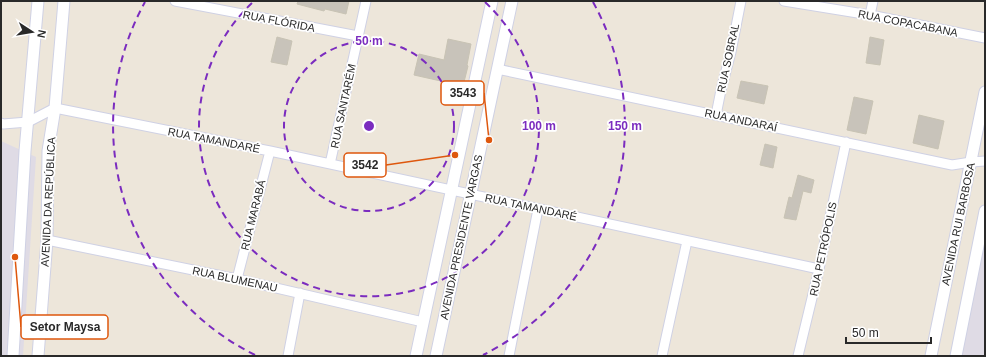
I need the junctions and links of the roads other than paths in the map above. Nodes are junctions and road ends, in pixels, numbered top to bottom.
1 (38, 1) edge
2 (64, 1) edge
3 (175, 1) edge
4 (366, 1) edge
5 (492, 1) edge
6 (512, 1) edge
7 (741, 1) edge
8 (784, 1) edge
9 (873, 1) edge
10 (870, 15) junction
11 (358, 36) junction
12 (985, 38) edge
13 (497, 69) junction
14 (985, 92) edge
15 (55, 108) junction
16 (716, 115) junction
17 (28, 122) junction
18 (1, 123) edge
19 (846, 142) junction
20 (270, 151) junction
21 (985, 161) edge
22 (971, 162) junction
23 (330, 164) junction
24 (452, 190) junction
25 (470, 194) junction
26 (538, 209) junction
27 (985, 211) edge
28 (47, 240) junction
29 (687, 241) junction
30 (819, 269) junction
31 (237, 279) junction
32 (300, 293) junction
33 (423, 322) junction
34 (13, 356) edge
35 (38, 356) edge
36 (288, 356) edge
37 (416, 356) edge
38 (436, 356) edge
39 (509, 356) edge
40 (662, 356) edge
41 (798, 356) edge
42 (931, 356) edge
43 (956, 356) edge

1 - 17 street
2 - 15 street, AVENIDA DA REPÚBLICA
3 - 11 street, RUA FLÓRIDA
4 - 11 street, RUA SANTARÉM
5 - 24 street, AVENIDA PRESIDENTE VARGAS
6 - 13 street, AVENIDA PRESIDENTE VARGAS
7 - 16 street, RUA SOBRAL
8 - 10 street, RUA COPACABANA
9 - 10 street
10 - 12 street, RUA COPACABANA
11 - 23 street, RUA SANTARÉM
13 - 16 street, RUA ANDARAÍ
13 - 25 street, AVENIDA PRESIDENTE VARGAS
14 - 22 street, AVENIDA RUI BARBOSA
15 - 17 street
15 - 20 street, RUA TAMANDARÉ
15 - 28 street, AVENIDA DA REPÚBLICA
16 - 19 street, RUA ANDARAÍ
17 - 18 street
17 - 34 street
19 - 22 street, RUA ANDARAÍ
19 - 30 street, RUA PETRÓPOLIS
20 - 23 street, RUA TAMANDARÉ
20 - 31 street, RUA MARABÁ
21 - 22 street, RUA ANDARAÍ
22 - 42 street, AVENIDA RUI BARBOSA
23 - 24 street, RUA TAMANDARÉ
24 - 25 street, RUA TAMANDARÉ
24 - 33 street, AVENIDA PRESIDENTE VARGAS
25 - 26 street, RUA TAMANDARÉ
25 - 38 street, AVENIDA PRESIDENTE VARGAS
26 - 29 street, RUA TAMANDARÉ
26 - 39 street
27 - 43 street
28 - 31 street, RUA BLUMENAU
28 - 35 street, AVENIDA DA REPÚBLICA
29 - 30 street, RUA TAMANDARÉ
29 - 40 street
30 - 41 street, RUA PETRÓPOLIS
31 - 32 street, RUA BLUMENAU
32 - 33 street, RUA BLUMENAU
32 - 36 street
33 - 37 street, AVENIDA PRESIDENTE VARGAS

